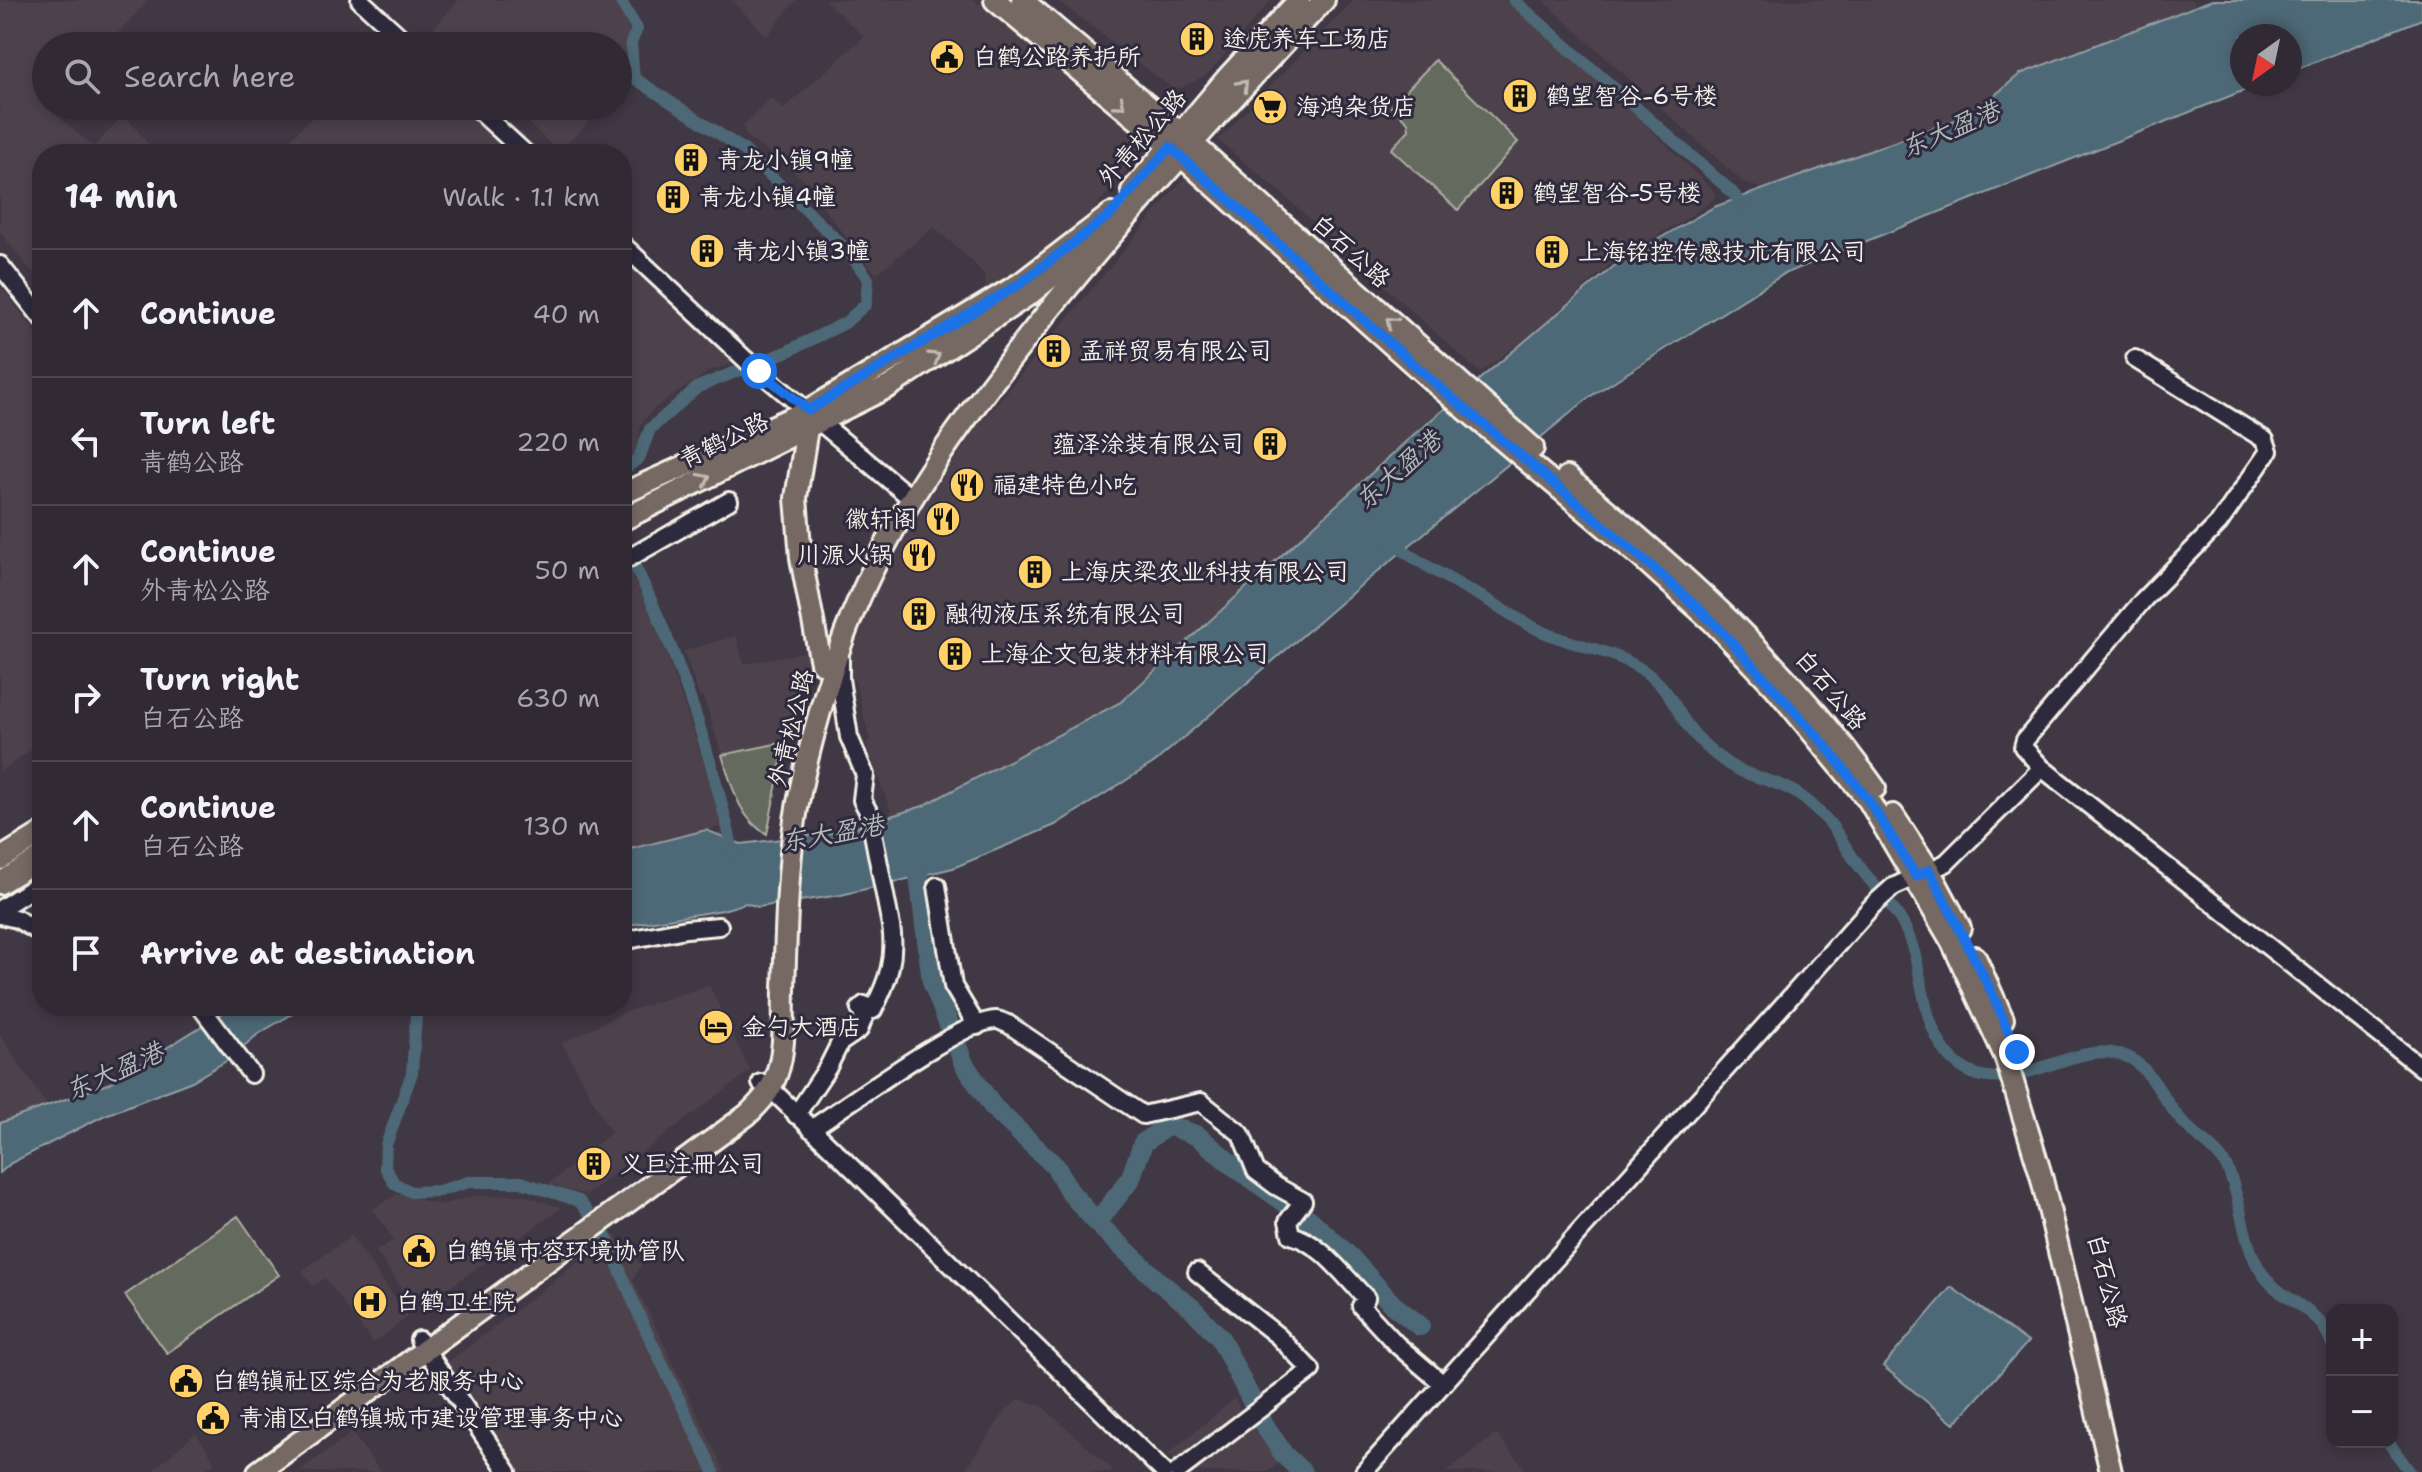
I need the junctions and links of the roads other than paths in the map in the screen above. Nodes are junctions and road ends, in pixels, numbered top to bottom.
1 (360, 0) edge
2 (995, 0) edge
3 (1022, 0) edge
4 (1299, 0) edge
5 (1324, 0) edge
6 (395, 32) edge
7 (489, 120) edge
8 (515, 144) edge
9 (1181, 145) junction
10 (1118, 216) junction
11 (632, 253) edge
12 (1073, 260) junction
13 (0, 265) edge
14 (32, 305) edge
15 (2135, 359) dead end
16 (812, 420) junction
17 (632, 490) edge
18 (907, 495) junction
19 (729, 501) dead end
20 (632, 514) edge
21 (632, 556) edge
22 (830, 657) junction
23 (2042, 768) junction
24 (20, 858) edge
25 (1923, 873) junction
26 (0, 883) edge
27 (937, 886) dead end
28 (32, 889) edge
29 (2, 910) edge
30 (719, 926) dead end
31 (32, 928) edge
32 (632, 939) edge
33 (209, 1016) edge
34 (972, 1028) junction
35 (2422, 1068) edge
36 (251, 1074) dead end
37 (766, 1086) junction
38 (2026, 1100) junction
39 (796, 1115) junction
40 (811, 1129) junction
41 (1197, 1272) dead end
42 (423, 1345) junction
43 (1443, 1384) junction
44 (239, 1472) edge
45 (258, 1472) edge
46 (508, 1472) edge
47 (1164, 1472) edge
48 (1177, 1472) edge
49 (1364, 1472) edge
50 (2111, 1472) edge
51 (2125, 1472) edge

1 - 6 street
2 -> 9 main road
3 - 9 main road
4 - 9 main road, 外青松公路
9 -> 5 main road, 外青松公路
7 - 8 street
9 - 10 main road, 外青松公路
9 - 25 main road, 白石公路
10 - 12 main road, 外青松公路
10 - 16 main road, 青鹤公路
10 - 18 main road, 外青松公路
11 - 16 street
16 -> 12 main road, 青鹤公路
12 - 18 main road, 外青松公路
13 - 14 street
15 - 23 street
16 - 17 main road, 青鹤公路
16 - 18 street
20 -> 16 main road, 青鹤公路
16 - 22 main road
18 - 22 main road, 外青松公路
19 - 21 street
22 - 37 main road, 外青松公路
22 - 39 street
23 - 25 street
23 - 35 street
24 - 26 main road
25 - 38 main road, 白石公路
25 - 43 street
27 - 34 street
28 - 29 street
29 - 31 street
30 - 32 street
33 - 36 street
34 - 40 street
34 - 43 street
37 - 39 street
37 - 42 main road, 外青松公路
38 - 50 main road, 白石公路
38 - 51 main road, 白石公路
39 - 40 street
40 - 47 street
41 - 48 street
42 - 44 main road, 外青松公路
42 - 45 main road, 外青松公路
42 - 46 street
43 - 49 street

